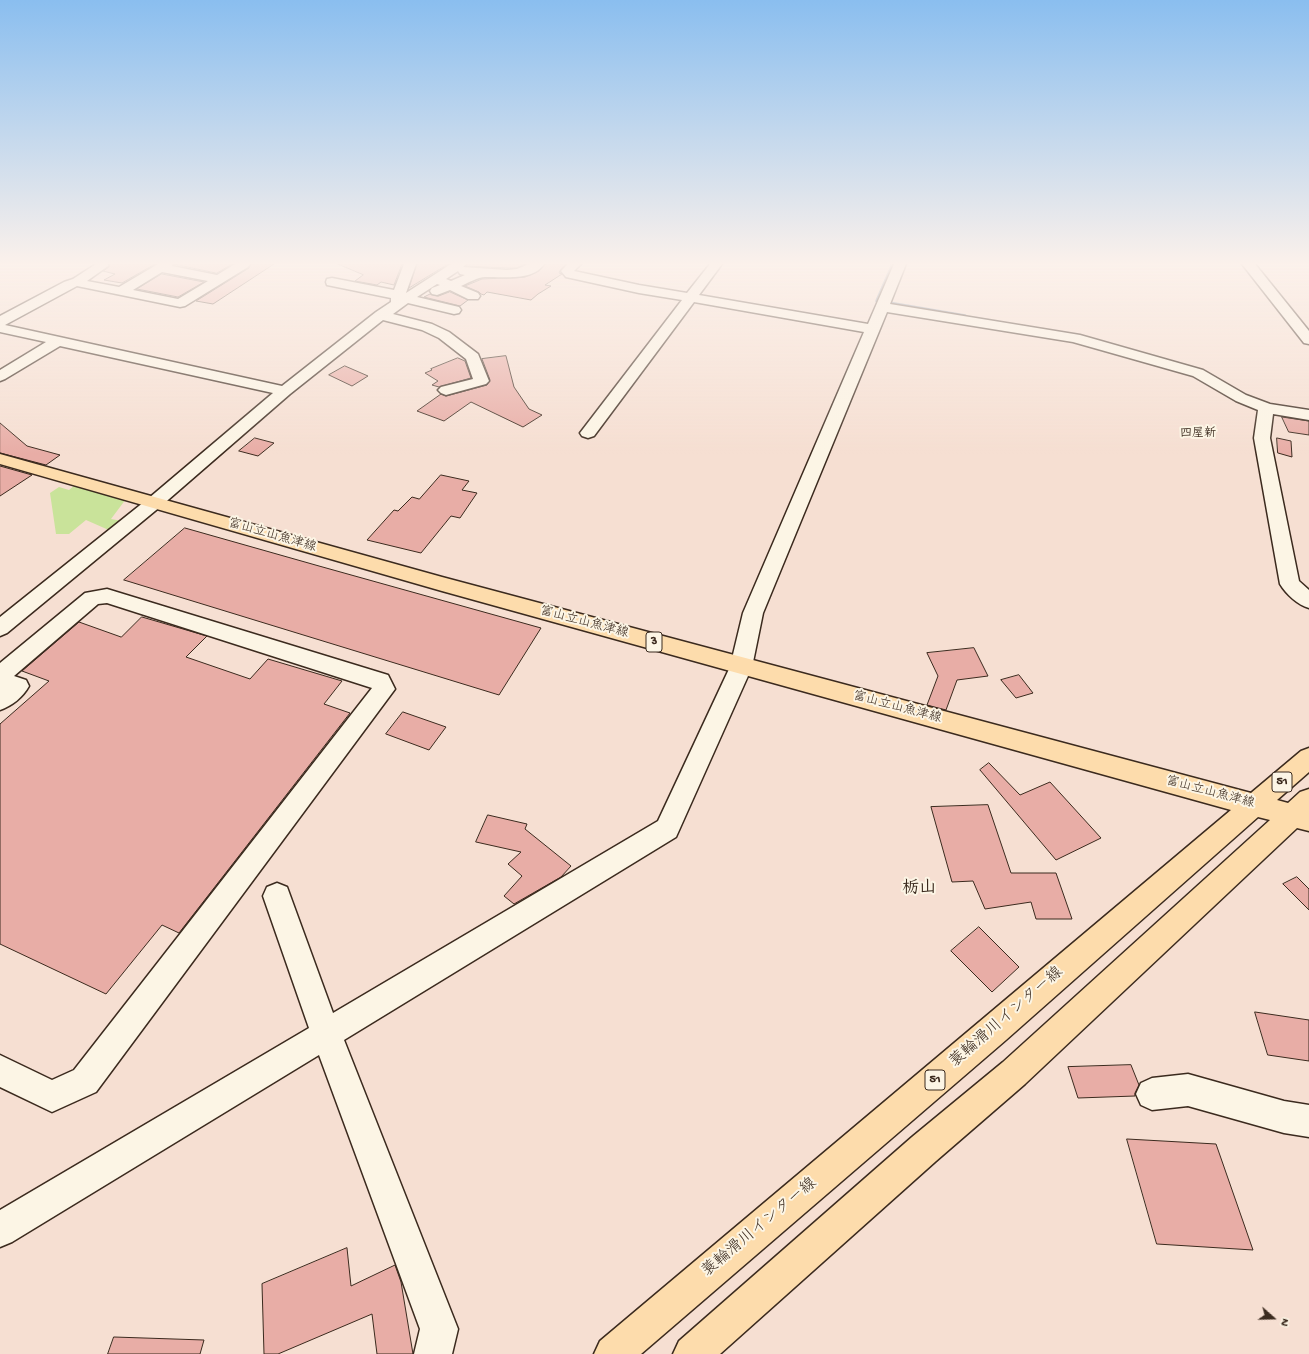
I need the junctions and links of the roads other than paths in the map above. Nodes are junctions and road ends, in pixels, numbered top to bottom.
1 (366, 327) edge
2 (427, 327) edge
3 (668, 327) edge
4 (861, 327) edge
5 (1008, 327) edge
6 (1299, 327) edge
7 (0, 328) edge
8 (872, 329) joint
9 (1309, 340) edge
10 (58, 341) junction
11 (0, 376) edge
12 (446, 390) dead end
13 (285, 391) junction
14 (1266, 408) junction
15 (1309, 415) edge
16 (588, 433) dead end
17 (2, 462) edge
18 (155, 502) junction
19 (1309, 601) edge
20 (0, 628) edge
21 (742, 666) junction
22 (0, 675) edge
23 (0, 680) edge
24 (0, 701) edge
25 (1309, 758) edge
26 (1254, 805) junction
27 (1303, 812) edge
28 (277, 896) dead end
29 (326, 1034) junction
30 (0, 1071) edge
31 (1152, 1094) dead end
32 (1309, 1121) edge
33 (0, 1230) edge
34 (433, 1354) edge
35 (613, 1354) edge
36 (692, 1354) edge

1 - 13 street
2 - 12 street
3 - 16 street
4 - 8 street
5 - 14 street
6 - 9 street
7 - 10 street
8 - 21 street
10 - 11 street
10 - 13 street
13 - 18 street
14 - 15 street
14 - 19 street
17 - 18 main road, 富山立山魚津線 / 3
18 - 20 street
18 - 21 main road, 富山立山魚津線 / 3
21 - 26 main road, 富山立山魚津線 / 3
21 - 29 street
22 - 30 street
23 - 24 street
25 - 26 main road, 蓑輪滑川インター線 / 51
26 - 27 main road, 富山立山魚津線 / 3
26 - 35 main road, 蓑輪滑川インター線 / 51
27 - 36 main road
28 - 29 street
29 - 33 street
29 - 34 street
31 - 32 street

